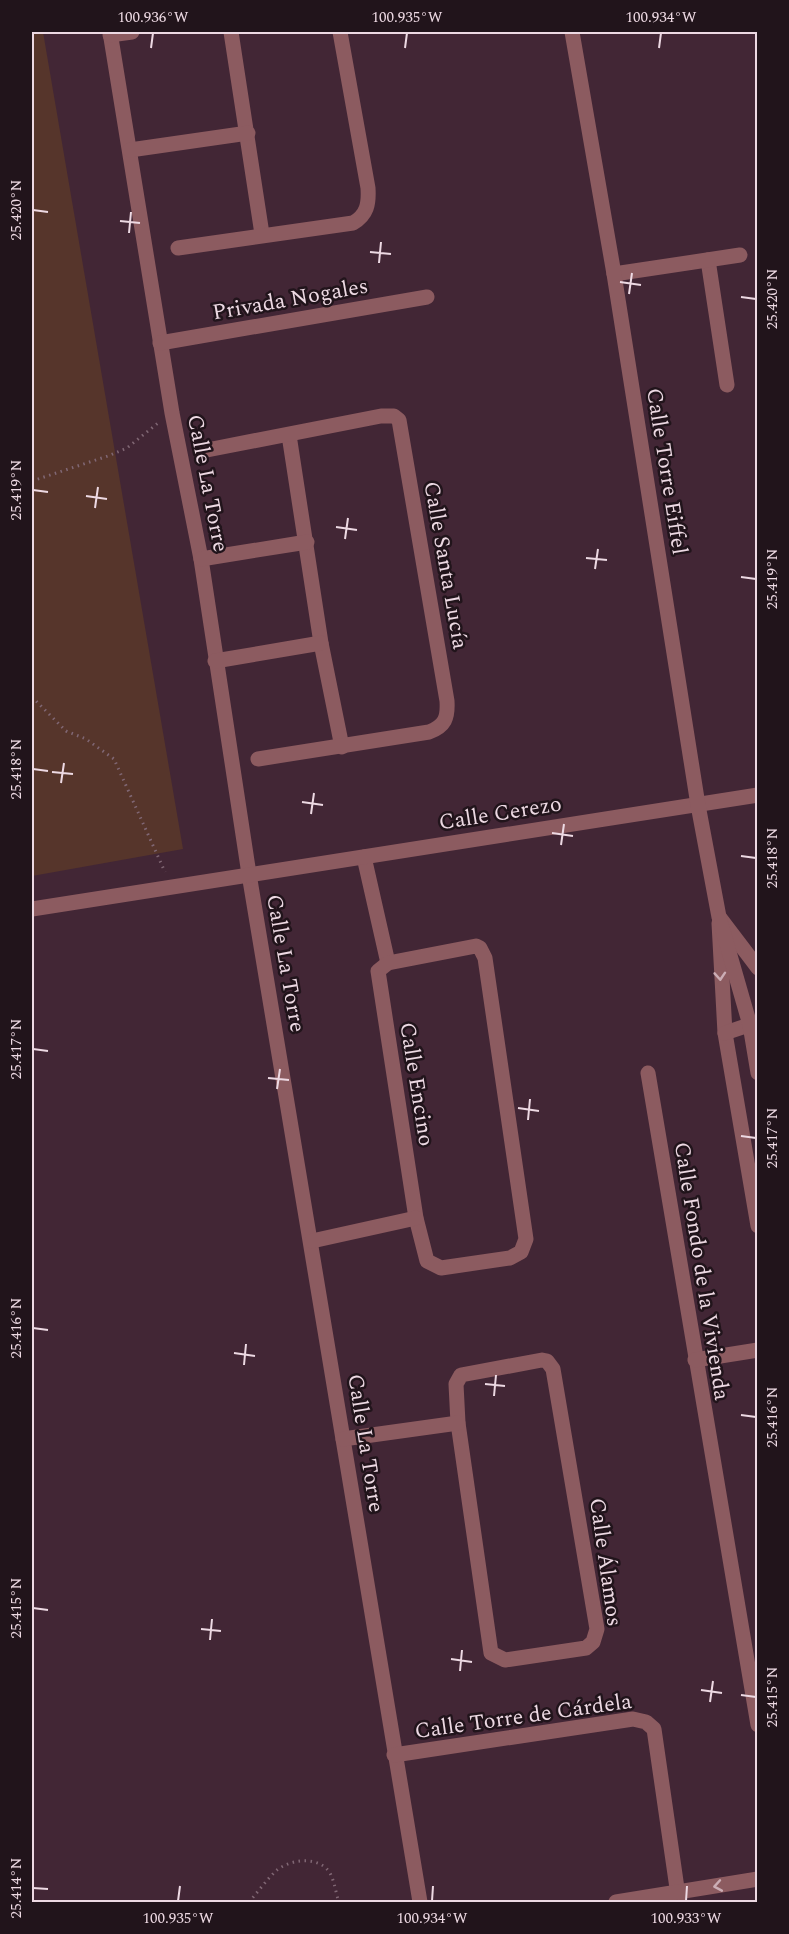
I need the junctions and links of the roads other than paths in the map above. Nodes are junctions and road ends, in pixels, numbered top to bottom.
1 (132, 32) edge
2 (231, 32) edge
3 (340, 32) edge
4 (572, 32) edge
5 (110, 33) edge
6 (248, 133) junction
7 (129, 150) junction
8 (262, 234) junction
9 (178, 248) dead end
10 (740, 255) dead end
11 (708, 260) junction
12 (614, 274) junction
13 (427, 297) dead end
14 (160, 343) junction
15 (728, 385) dead end
16 (290, 435) junction
17 (207, 450) dead end
18 (307, 542) junction
19 (201, 559) junction
20 (321, 643) junction
21 (215, 661) junction
22 (342, 747) junction
23 (258, 759) dead end
24 (758, 795) edge
25 (698, 805) junction
26 (364, 857) junction
27 (249, 874) junction
28 (32, 909) edge
29 (719, 917) junction
30 (388, 963) junction
31 (758, 968) edge
32 (754, 1023) edge
33 (724, 1034) junction
34 (648, 1073) dead end
35 (758, 1073) edge
36 (756, 1204) edge
37 (416, 1218) junction
38 (758, 1226) edge
39 (312, 1241) junction
40 (758, 1350) edge
41 (694, 1360) junction
42 (458, 1423) junction
43 (343, 1439) junction
44 (750, 1639) edge
45 (758, 1725) edge
46 (394, 1755) junction
47 (758, 1879) edge
48 (679, 1898) edge
49 (420, 1902) edge
50 (616, 1902) edge

1 - 5 street
2 - 6 street
3 - 8 street
4 - 12 street, Calle Torre Eiffel
5 - 7 street, Calle La Torre
6 - 7 street
6 - 8 street
7 - 14 street, Calle La Torre
8 - 9 street
10 - 11 street
11 - 12 street
11 - 15 street
12 - 25 street, Calle Torre Eiffel
13 - 14 street, Privada Nogales
14 - 19 street, Calle La Torre
16 - 17 street, Calle Santa Lucía
16 - 18 street
16 - 22 street, Calle Santa Lucía
18 - 19 street
18 - 20 street
19 - 21 street, Calle La Torre
20 - 21 street
20 - 22 street
21 - 27 street, Calle La Torre
22 - 23 street, Calle Santa Lucía
24 - 25 street, Calle Cerezo
25 - 26 street, Calle Cerezo
25 - 29 street, Calle Torre Eiffel
26 - 27 street, Calle Cerezo
26 - 30 street
27 - 28 street, Calle Cerezo
27 - 39 street, Calle La Torre
29 - 31 street
29 - 32 street
29 -> 33 street
30 - 37 street, Calle Encino
30 - 37 street, Calle Encino
32 - 33 street
32 - 35 street
33 - 36 street
34 - 41 street, Calle Fondo de la Vivienda
36 - 38 street
37 - 39 street
39 - 43 street, Calle La Torre
40 - 41 street
41 - 44 street, Calle Fondo de la Vivienda
42 - 42 street, Calle Álamos
42 - 43 street
43 - 46 street, Calle La Torre
44 - 45 street, Calle Fondo de la Vivienda
46 - 48 street, Calle Torre de Cárdela
46 - 49 street, Calle La Torre
47 -> 48 street
48 - 50 street

